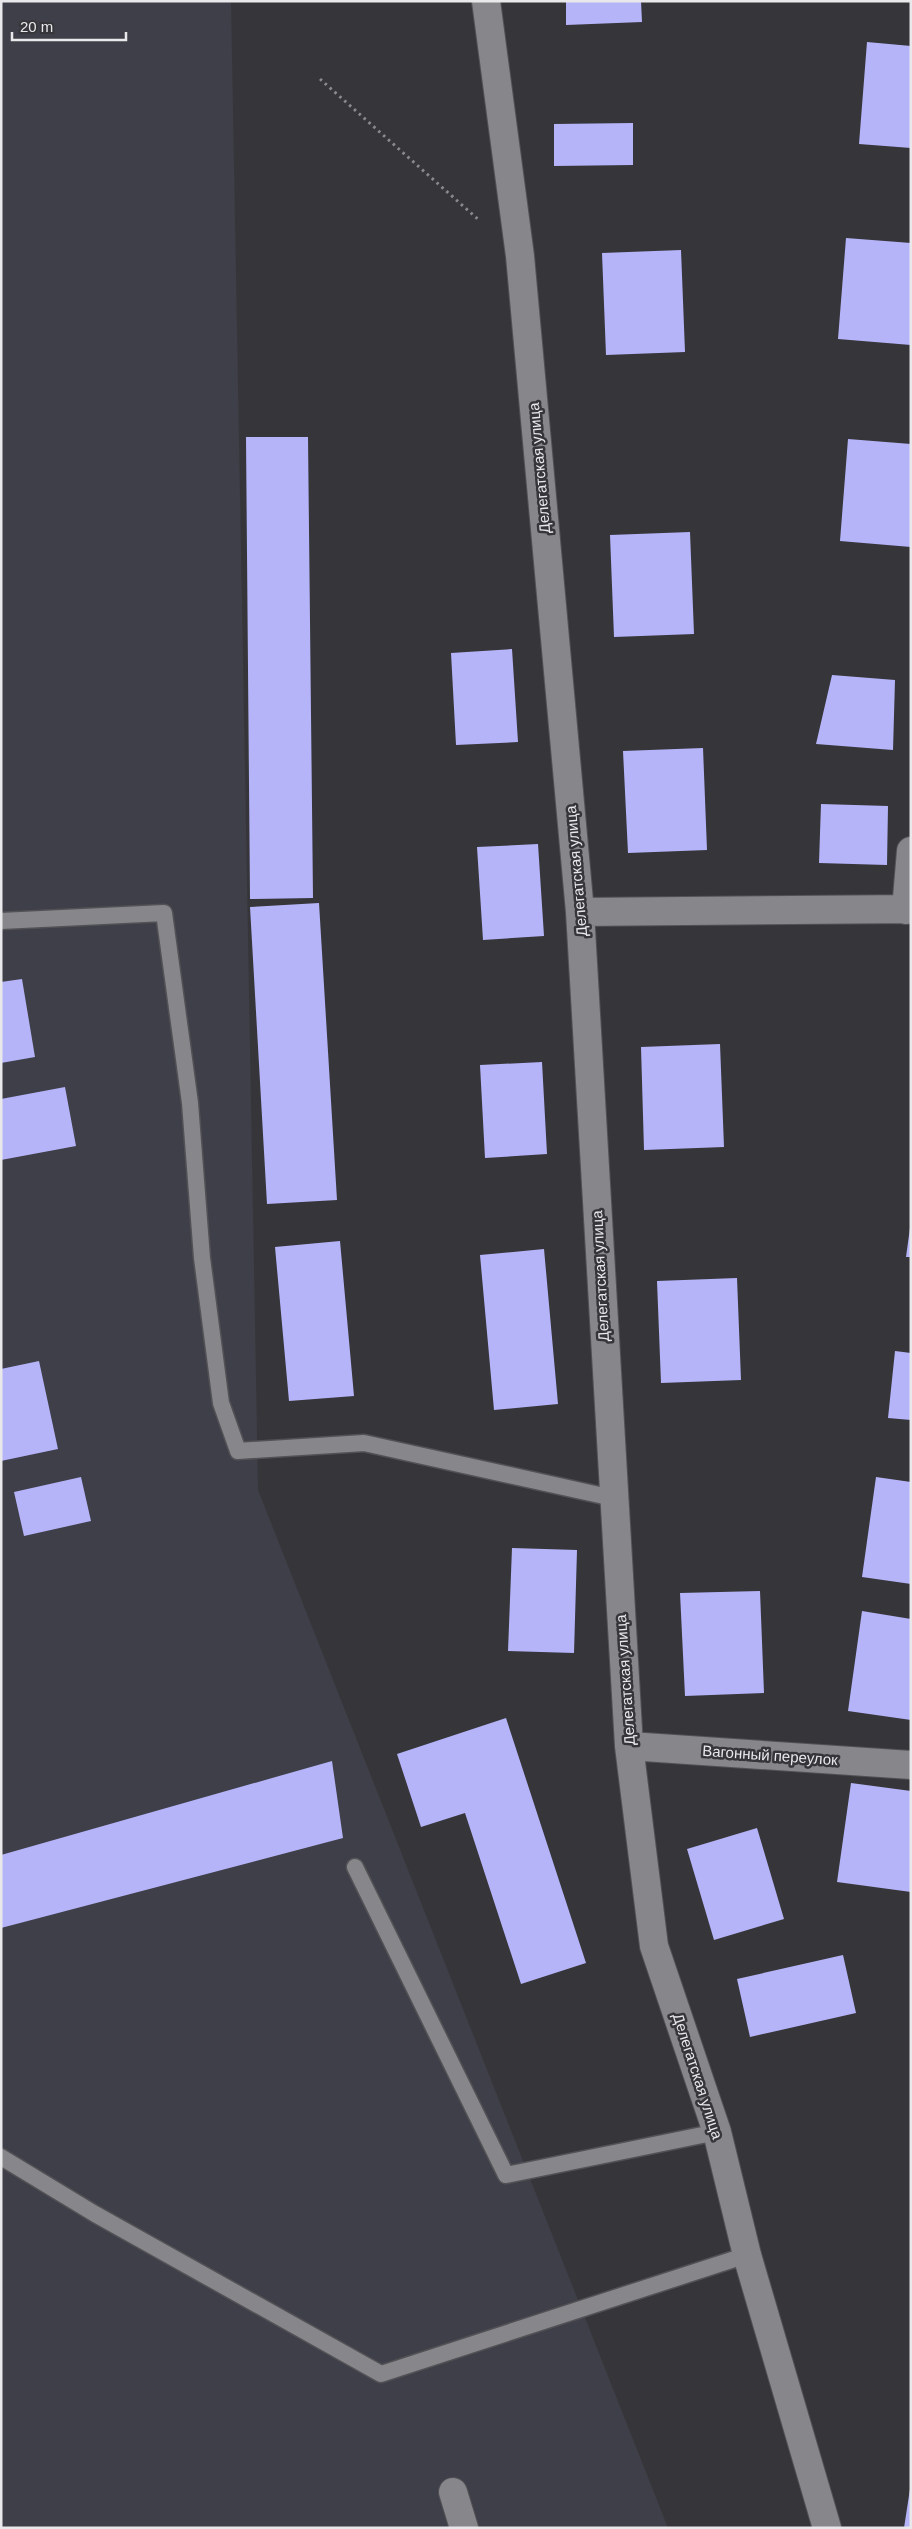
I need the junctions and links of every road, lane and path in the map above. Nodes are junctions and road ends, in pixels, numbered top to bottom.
1 (486, 1) edge
2 (320, 79) dead end
3 (520, 256) junction
4 (911, 852) edge
5 (908, 909) edge
6 (580, 912) junction
7 (1, 921) edge
8 (613, 1498) junction
9 (629, 1746) junction
10 (911, 1765) edge
11 (355, 1867) dead end
12 (718, 2132) junction
13 (1, 2157) edge
14 (747, 2256) junction
15 (453, 2492) dead end
16 (464, 2528) edge
17 (827, 2528) edge

1 - 3 street, Делегатская улица
2 - 3 path
3 - 6 street, Делегатская улица
4 - 5 street
5 - 6 street
6 - 8 street, Делегатская улица
7 - 8 lane
8 - 9 street, Делегатская улица
9 - 10 street, Вагонный переулок
9 - 12 street, Делегатская улица
11 - 12 lane
12 - 14 street, Делегатская улица
13 - 14 lane
14 - 17 street, Делегатская улица
15 - 16 street

